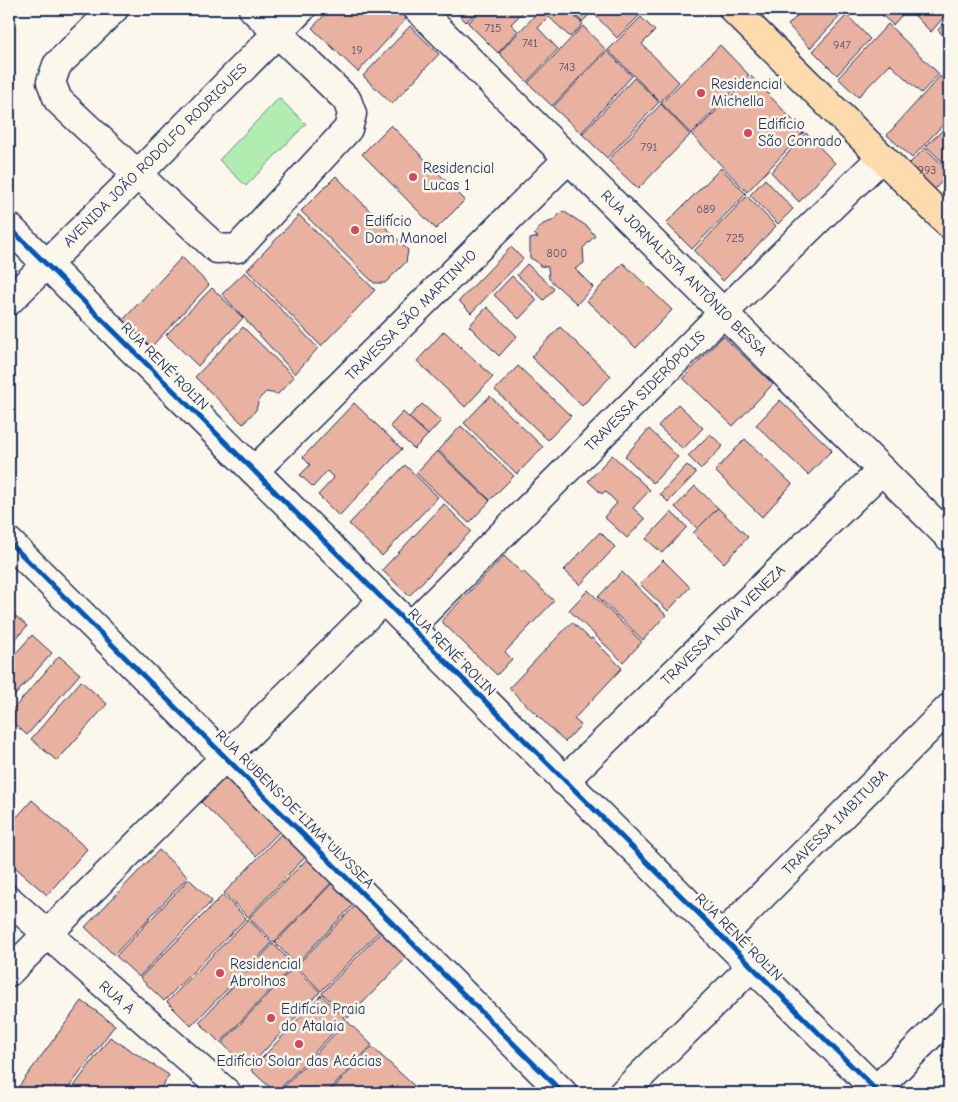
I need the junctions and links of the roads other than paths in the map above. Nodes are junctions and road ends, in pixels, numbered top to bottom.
1 (114, 9) edge
2 (253, 9) edge
3 (301, 9) edge
4 (418, 9) edge
5 (733, 9) edge
6 (278, 32) junction
7 (882, 157) junction
8 (568, 158) junction
9 (138, 174) junction
10 (946, 214) edge
11 (9, 227) edge
12 (47, 265) junction
13 (9, 301) edge
14 (723, 313) junction
15 (882, 470) junction
16 (254, 472) junction
17 (949, 537) edge
18 (9, 542) edge
19 (383, 600) junction
20 (410, 627) junction
21 (949, 708) edge
22 (225, 757) junction
23 (564, 780) junction
24 (9, 900) edge
25 (46, 935) junction
26 (721, 937) junction
27 (751, 966) junction
28 (9, 972) edge
29 (949, 1016) edge
30 (877, 1092) edge
31 (227, 1093) edge
32 (563, 1093) edge
33 (623, 1093) edge

1 - 9 street
2 - 6 street
3 - 6 street, AVENIDA JOÃO RODOLFO RODRIGUES
4 - 8 street, RUA JORNALISTA ANTÔNIO BESSA
5 - 7 main road
6 - 9 street, AVENIDA JOÃO RODOLFO RODRIGUES
6 - 9 street
7 - 10 main road
7 - 14 street, TRAVESSA SIDERÓPOLIS
8 - 14 street, RUA JORNALISTA ANTÔNIO BESSA
8 - 16 street, TRAVESSA SÃO MARTINHO
9 - 12 street, AVENIDA JOÃO RODOLFO RODRIGUES
11 - 12 street, RUA RENÉ ROLIN
12 - 13 street, AVENIDA JOÃO RODOLFO RODRIGUES
12 - 16 street, RUA RENÉ ROLIN
14 - 15 street, RUA JORNALISTA ANTÔNIO BESSA
14 - 20 street, TRAVESSA SIDERÓPOLIS
15 - 17 street, RUA JORNALISTA ANTÔNIO BESSA
15 - 23 street, TRAVESSA NOVA VENEZA
16 - 19 street, RUA RENÉ ROLIN
18 - 22 street, RUA RUBENS DE LIMA ULYSSEA
19 - 20 street, RUA RENÉ ROLIN
19 - 22 street
20 - 23 street, RUA RENÉ ROLIN
21 - 26 street, TRAVESSA IMBITUBA
22 - 25 street
22 - 32 street, RUA RUBENS DE LIMA ULYSSEA
23 - 26 street, RUA RENÉ ROLIN
24 - 25 street, RUA A
25 - 28 street
25 - 31 street, RUA A
26 - 27 street, RUA RENÉ ROLIN
27 - 30 street, RUA RENÉ ROLIN
27 - 33 street
29 - 30 street

